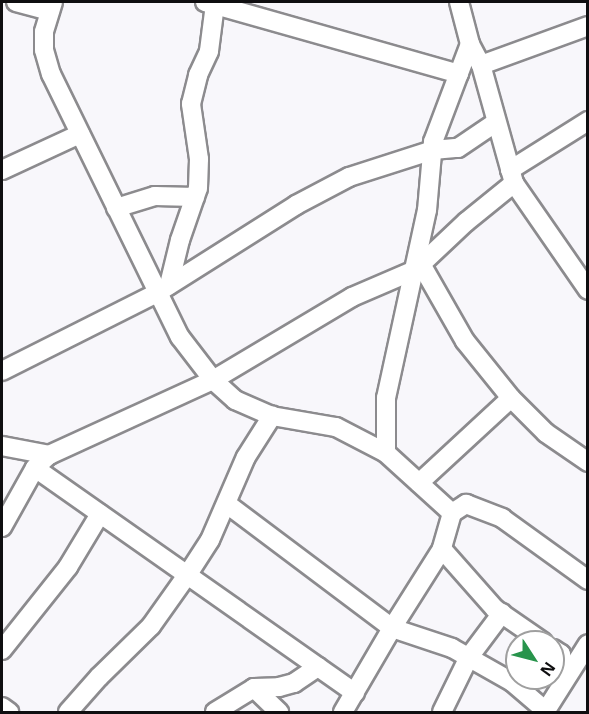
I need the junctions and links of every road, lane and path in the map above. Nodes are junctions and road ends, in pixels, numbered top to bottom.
1 (16, 2) edge
2 (459, 2) edge
3 (210, 3) edge
4 (51, 7) edge
5 (588, 26) edge
6 (470, 44) junction
7 (481, 65) junction
8 (459, 74) junction
9 (588, 121) edge
10 (495, 123) junction
11 (80, 134) junction
12 (433, 150) junction
13 (2, 170) edge
14 (512, 177) junction
15 (195, 197) junction
16 (116, 208) junction
17 (418, 267) junction
18 (163, 289) junction
19 (588, 290) edge
20 (2, 372) edge
21 (213, 380) junction
22 (511, 398) junction
23 (272, 416) junction
24 (2, 446) edge
25 (386, 453) junction
26 (49, 455) junction
27 (588, 462) edge
28 (35, 468) junction
29 (419, 483) junction
30 (227, 504) junction
31 (452, 513) junction
32 (100, 514) junction
33 (2, 526) edge
34 (442, 549) junction
35 (188, 574) junction
36 (588, 580) edge
37 (502, 613) junction
38 (392, 628) junction
39 (526, 630) edge
40 (588, 644) edge
41 (2, 650) edge
42 (469, 657) junction
43 (318, 667) junction
44 (565, 679) edge
45 (254, 688) junction
46 (558, 690) edge
47 (355, 693) junction
48 (2, 707) edge
49 (9, 712) edge
50 (68, 712) edge
51 (215, 712) edge
52 (279, 712) edge
53 (344, 712) edge
54 (442, 712) edge
55 (545, 712) edge

1 - 4 street
2 - 6 street
3 - 8 street
3 - 15 street
4 - 11 street
5 - 7 street
6 - 7 street
6 - 8 street
7 - 10 street
8 - 12 street
9 - 14 street
10 - 12 street
10 - 14 street
11 - 13 street
11 - 16 street
12 - 17 street
12 - 18 street
14 - 17 street
14 - 19 street
15 - 16 street
15 - 18 street
16 - 18 street
17 - 21 street
17 - 22 street
17 - 25 street
18 - 20 street
18 - 21 street
21 - 23 street
21 - 26 street
22 - 27 street
22 - 29 street
23 - 25 street
23 - 30 street
24 - 26 street
25 - 29 street
26 - 28 street
28 - 32 street
28 - 33 street
29 - 31 street
30 - 35 street
30 - 38 street
31 - 34 street
31 - 36 street
32 - 35 street
32 - 41 street
34 - 37 street
34 - 38 street
35 - 43 street
35 - 50 street
37 - 39 street
37 - 42 street
38 - 42 street
38 - 47 street
40 - 44 street
42 - 54 street
42 - 55 street
43 - 45 street
43 - 47 street
45 - 51 street
45 - 52 street
46 - 55 street
47 - 53 street
48 - 49 street

